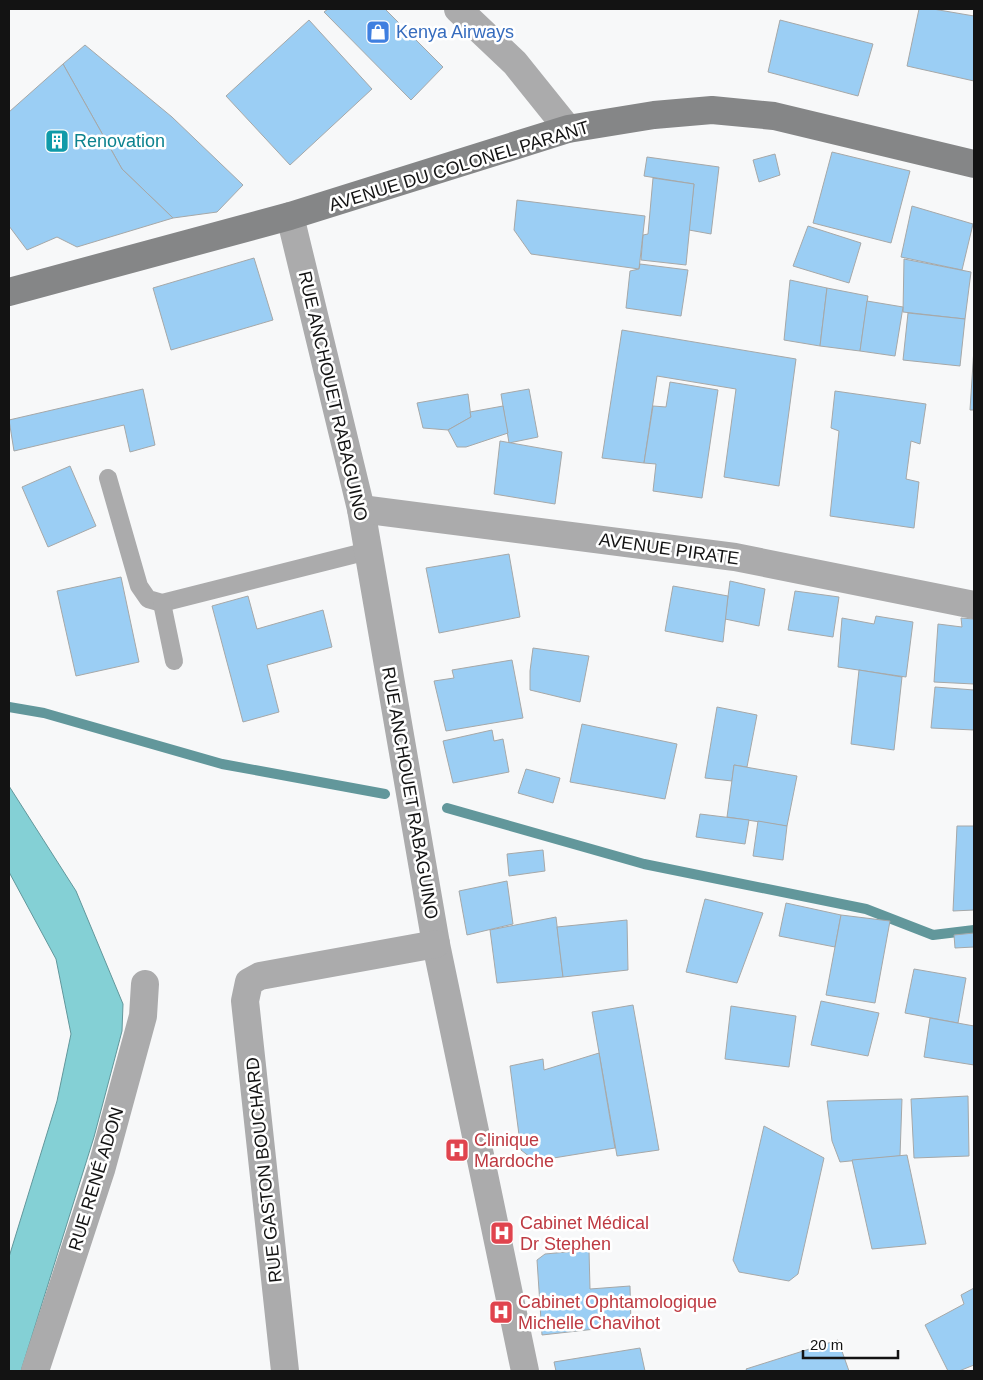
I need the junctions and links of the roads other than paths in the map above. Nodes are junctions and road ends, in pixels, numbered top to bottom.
1 (459, 10) edge
2 (568, 129) junction
3 (974, 164) edge
4 (290, 216) junction
5 (9, 292) edge
6 (108, 478) dead end
7 (361, 509) junction
8 (368, 551) junction
9 (162, 603) junction
10 (974, 605) edge
11 (174, 661) dead end
12 (436, 944) junction
13 (145, 984) dead end
14 (35, 1371) edge
15 (286, 1371) edge
16 (525, 1371) edge

1 - 2 street
2 - 3 main road, AVENUE DU COLONEL PARANT
2 - 4 main road, AVENUE DU COLONEL PARANT
4 - 5 main road, AVENUE DU COLONEL PARANT
4 - 7 street, RUE ANCHOUET RABAGUINO
6 - 9 lane
7 - 8 street, RUE ANCHOUET RABAGUINO
7 - 10 street, AVENUE PIRATE
8 - 9 lane
8 - 12 street, RUE ANCHOUET RABAGUINO
9 - 11 lane
12 - 15 street, RUE GASTON BOUCHARD
12 - 16 street, RUE ANCHOUET RABAGUINO
13 - 14 street, RUE RENÉ ADON

